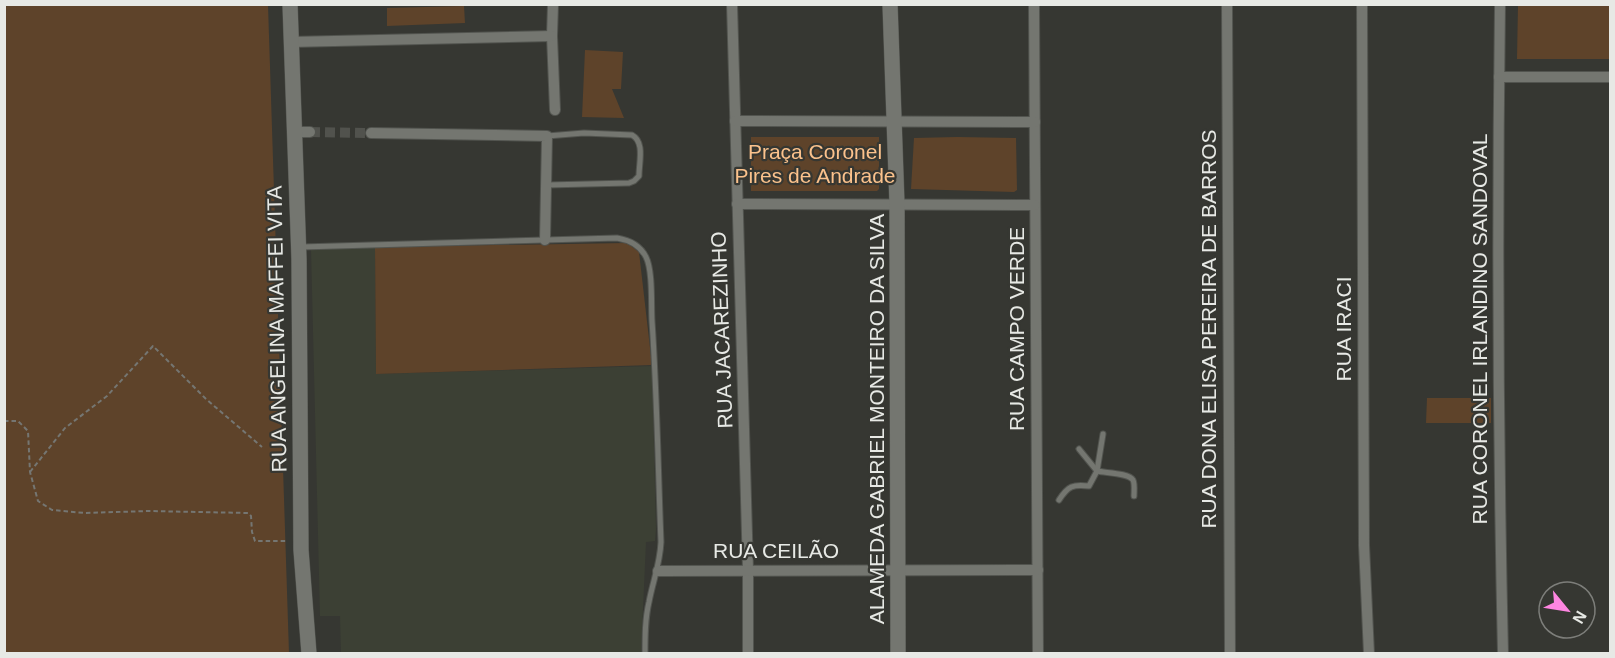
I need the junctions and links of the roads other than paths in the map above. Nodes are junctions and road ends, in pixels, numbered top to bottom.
1 (290, 4) edge
2 (553, 4) edge
3 (732, 4) edge
4 (890, 4) edge
5 (1034, 4) edge
6 (1227, 4) edge
7 (1362, 4) edge
8 (1500, 4) edge
9 (552, 36) junction
10 (290, 42) junction
11 (1611, 76) edge
12 (1499, 77) junction
13 (555, 110) dead end
14 (735, 121) junction
15 (896, 122) junction
16 (1035, 122) junction
17 (294, 132) junction
18 (310, 132) tunnel mouth
19 (371, 133) tunnel mouth
20 (546, 136) junction
21 (547, 185) junction
22 (737, 204) junction
23 (897, 204) junction
24 (1035, 205) junction
25 (545, 240) junction
26 (299, 248) junction
27 (1103, 434) dead end
28 (1079, 449) dead end
29 (1097, 471) junction
30 (1134, 496) dead end
31 (1059, 501) dead end
32 (748, 570) junction
33 (897, 570) junction
34 (1038, 570) junction
35 (658, 571) junction
36 (309, 654) edge
37 (645, 654) edge
38 (748, 654) edge
39 (898, 654) edge
40 (1038, 654) edge
41 (1230, 654) edge
42 (1369, 654) edge
43 (1503, 654) edge

1 - 10 street, RUA ANGELINA MAFFEI VITA
2 - 9 street
3 - 14 street, RUA JACAREZINHO
4 - 15 street, ALAMEDA GABRIEL MONTEIRO DA SILVA
5 - 16 street, RUA CAMPO VERDE
6 - 41 street, RUA DONA ELISA PEREIRA DE BARROS
7 - 42 street, RUA IRACI
8 - 12 street, RUA CORONEL IRLANDINO SANDOVAL
9 - 10 street
9 - 13 street
10 - 17 street, RUA ANGELINA MAFFEI VITA
11 - 12 street
12 - 43 street, RUA CORONEL IRLANDINO SANDOVAL
14 - 15 street
14 - 22 street, RUA JACAREZINHO
15 - 16 street
15 - 23 street, ALAMEDA GABRIEL MONTEIRO DA SILVA
16 - 24 street, RUA CAMPO VERDE
17 - 18 street
17 - 26 street, RUA ANGELINA MAFFEI VITA
19 - 20 street
20 - 21 street
20 - 21 lane
21 - 25 street
22 - 23 street
22 - 32 street, RUA JACAREZINHO
23 - 24 street
23 - 33 street, ALAMEDA GABRIEL MONTEIRO DA SILVA
24 - 34 street, RUA CAMPO VERDE
25 - 26 lane
25 - 35 lane
26 - 36 street, RUA ANGELINA MAFFEI VITA
27 - 29 lane
28 - 29 lane
29 - 30 lane
29 - 31 lane
32 - 33 street, RUA CEILÃO
32 - 35 street, RUA CEILÃO
32 - 38 street, RUA JACAREZINHO
33 - 34 street, RUA CEILÃO
33 - 39 street, ALAMEDA GABRIEL MONTEIRO DA SILVA
34 - 40 street, RUA CAMPO VERDE
35 - 37 lane

